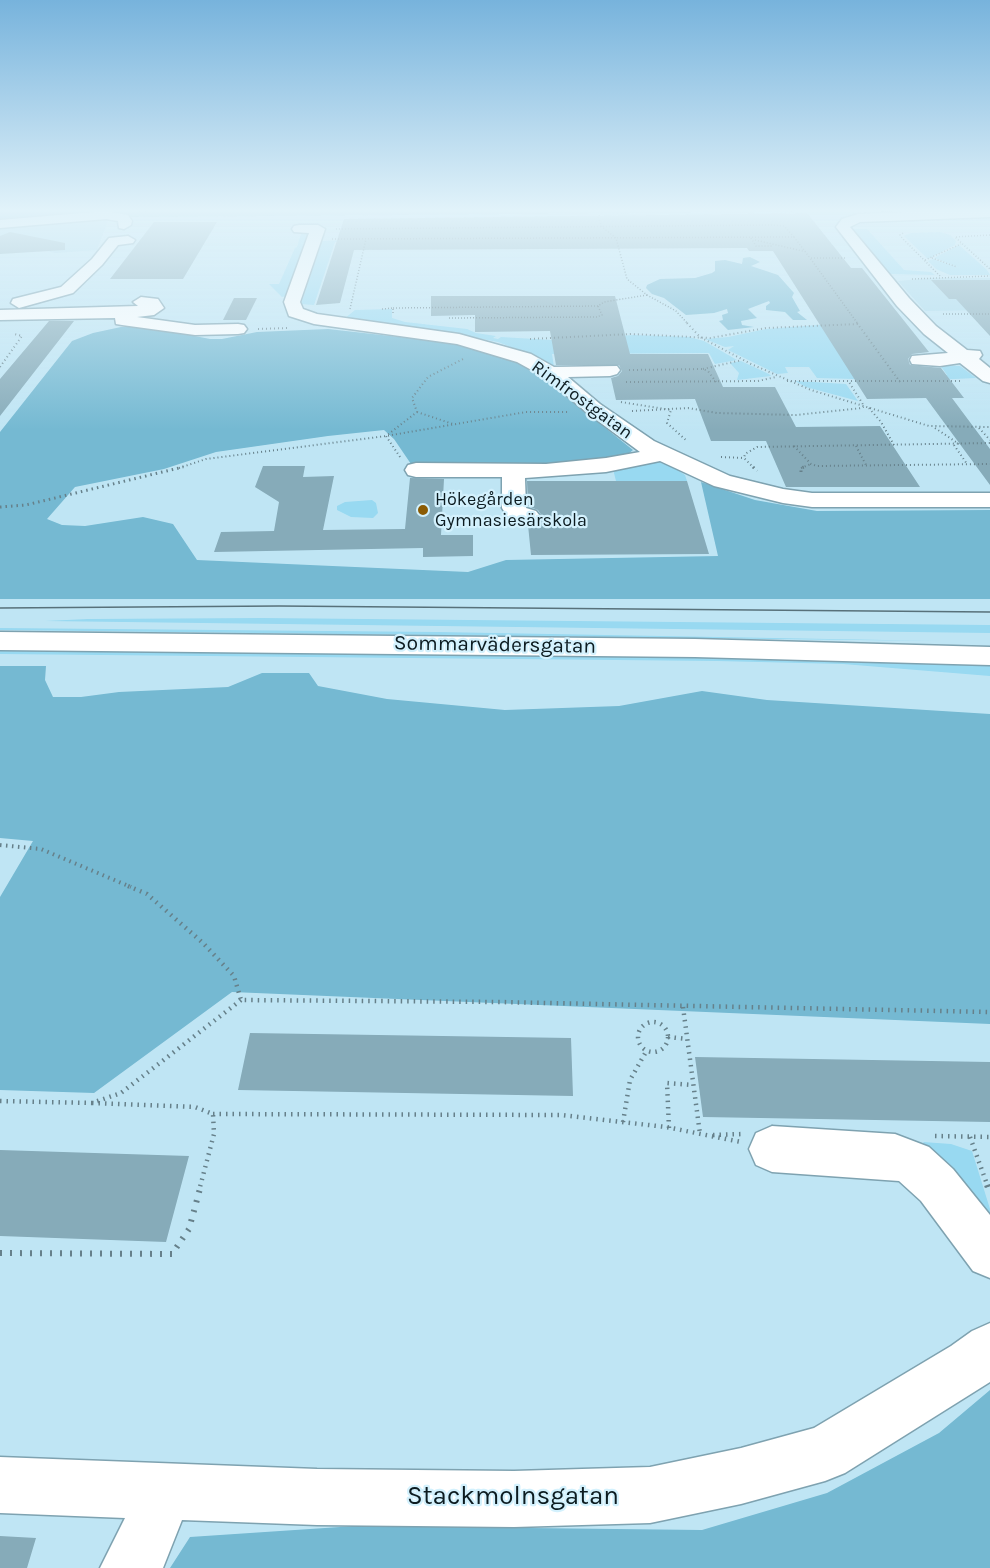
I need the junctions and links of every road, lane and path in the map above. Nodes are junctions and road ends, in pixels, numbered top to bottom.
1 (74, 283) edge
2 (297, 283) edge
3 (353, 283) edge
4 (632, 283) edge
5 (828, 283) edge
6 (888, 283) edge
7 (647, 295) junction
8 (141, 302) dead end
9 (598, 306) junction
10 (0, 308) edge
11 (393, 308) junction
12 (472, 308) junction
13 (578, 310) junction
14 (99, 314) junction
15 (915, 314) junction
16 (990, 314) edge
17 (0, 315) edge
18 (343, 316) junction
19 (394, 317) dead end
20 (472, 318) junction
21 (574, 318) junction
22 (444, 319) dead end
23 (858, 324) junction
24 (238, 329) joint
25 (14, 333) dead end
26 (936, 335) junction
27 (908, 336) dead end
28 (700, 337) junction
29 (524, 339) dead end
30 (990, 353) edge
31 (963, 357) junction
32 (466, 358) dead end
33 (742, 360) junction
34 (919, 360) dead end
35 (1, 365) edge
36 (703, 369) junction
37 (553, 374) junction
38 (612, 376) junction
39 (777, 376) junction
40 (990, 377) edge
41 (786, 381) junction
42 (968, 381) dead end
43 (716, 382) junction
44 (849, 382) junction
45 (900, 382) junction
46 (866, 407) junction
47 (671, 410) junction
48 (626, 411) dead end
49 (417, 412) junction
50 (575, 412) dead end
51 (453, 424) junction
52 (929, 426) junction
53 (978, 428) junction
54 (990, 428) edge
55 (387, 436) junction
56 (990, 440) edge
57 (954, 444) junction
58 (959, 444) junction
59 (694, 445) dead end
60 (855, 445) junction
61 (894, 445) junction
62 (793, 446) junction
63 (662, 454) junction
64 (714, 455) dead end
65 (744, 458) junction
66 (811, 464) junction
67 (967, 464) junction
68 (990, 464) edge
69 (866, 465) junction
70 (416, 470) joint
71 (801, 472) dead end
72 (761, 490) junction
73 (990, 500) edge
74 (0, 507) edge
75 (0, 641) edge
76 (990, 656) edge
77 (0, 845) edge
78 (241, 1000) junction
79 (683, 1007) junction
80 (990, 1012) edge
81 (668, 1037) junction
82 (687, 1039) junction
83 (646, 1050) junction
84 (693, 1085) junction
85 (0, 1101) edge
86 (92, 1103) junction
87 (213, 1114) junction
88 (623, 1122) junction
89 (669, 1128) junction
90 (700, 1134) junction
91 (970, 1137) dead end
92 (772, 1149) joint
93 (990, 1193) edge
94 (0, 1253) edge
95 (990, 1254) edge
96 (990, 1349) edge
97 (0, 1485) edge
98 (160, 1491) junction
99 (130, 1568) edge

1 - 10 street
2 - 18 street, Rimfrostgatan
3 - 18 path
4 - 7 path
5 - 23 path
6 - 15 street
7 - 9 path
7 - 28 path
8 - 14 street
9 - 13 path
9 - 21 path
11 - 12 path
11 - 18 path
11 - 19 path
12 - 13 path
12 - 20 path
13 - 21 path
14 - 17 street
14 - 24 street
15 - 16 path
15 - 26 street
18 - 24 path
18 - 37 street, Rimfrostgatan
20 - 21 path
20 - 22 path
23 - 28 path
23 - 45 path
25 - 35 path
26 - 27 street
26 - 31 street
28 - 29 path
28 - 33 path
30 - 31 street
31 - 34 street
31 - 40 street
32 - 49 path
33 - 36 path
33 - 39 path
36 - 38 path
36 - 43 path
37 - 38 street
37 - 63 street, Rimfrostgatan
38 - 43 path
38 - 47 path
39 - 41 path
39 - 43 path
41 - 44 path
41 - 46 path
42 - 45 path
44 - 45 path
44 - 46 path
46 - 47 path
46 - 52 path
46 - 61 path
47 - 48 path
47 - 59 path
49 - 51 path
49 - 55 path
50 - 51 path
51 - 55 path
52 - 53 path
52 - 58 path
53 - 54 path
53 - 56 path
55 - 70 path
55 - 74 path
56 - 58 path
57 - 58 path
57 - 61 path
57 - 67 path
60 - 61 path
60 - 62 path
60 - 69 path
62 - 65 path
62 - 66 path
63 - 70 street, Rimfrostgatan
63 - 72 street, Rimfrostgatan
64 - 65 path
65 - 72 path
66 - 69 path
66 - 71 path
67 - 68 path
67 - 69 path
72 - 73 street, Rimfrostgatan
75 - 76 street, Sommarvädersgatan
77 - 78 path
78 - 79 path
78 - 86 path
79 - 80 path
79 - 82 path
81 - 82 path
81 - 83 path
81 - 83 path
82 - 84 path
83 - 88 path
84 - 89 path
84 - 90 path
85 - 86 path
86 - 87 path
87 - 88 path
87 - 94 path
88 - 89 path
89 - 90 path
90 - 92 path
91 - 93 path
92 - 95 street
96 - 98 street, Stackmolnsgatan
97 - 98 street, Stackmolnsgatan
98 - 99 street

